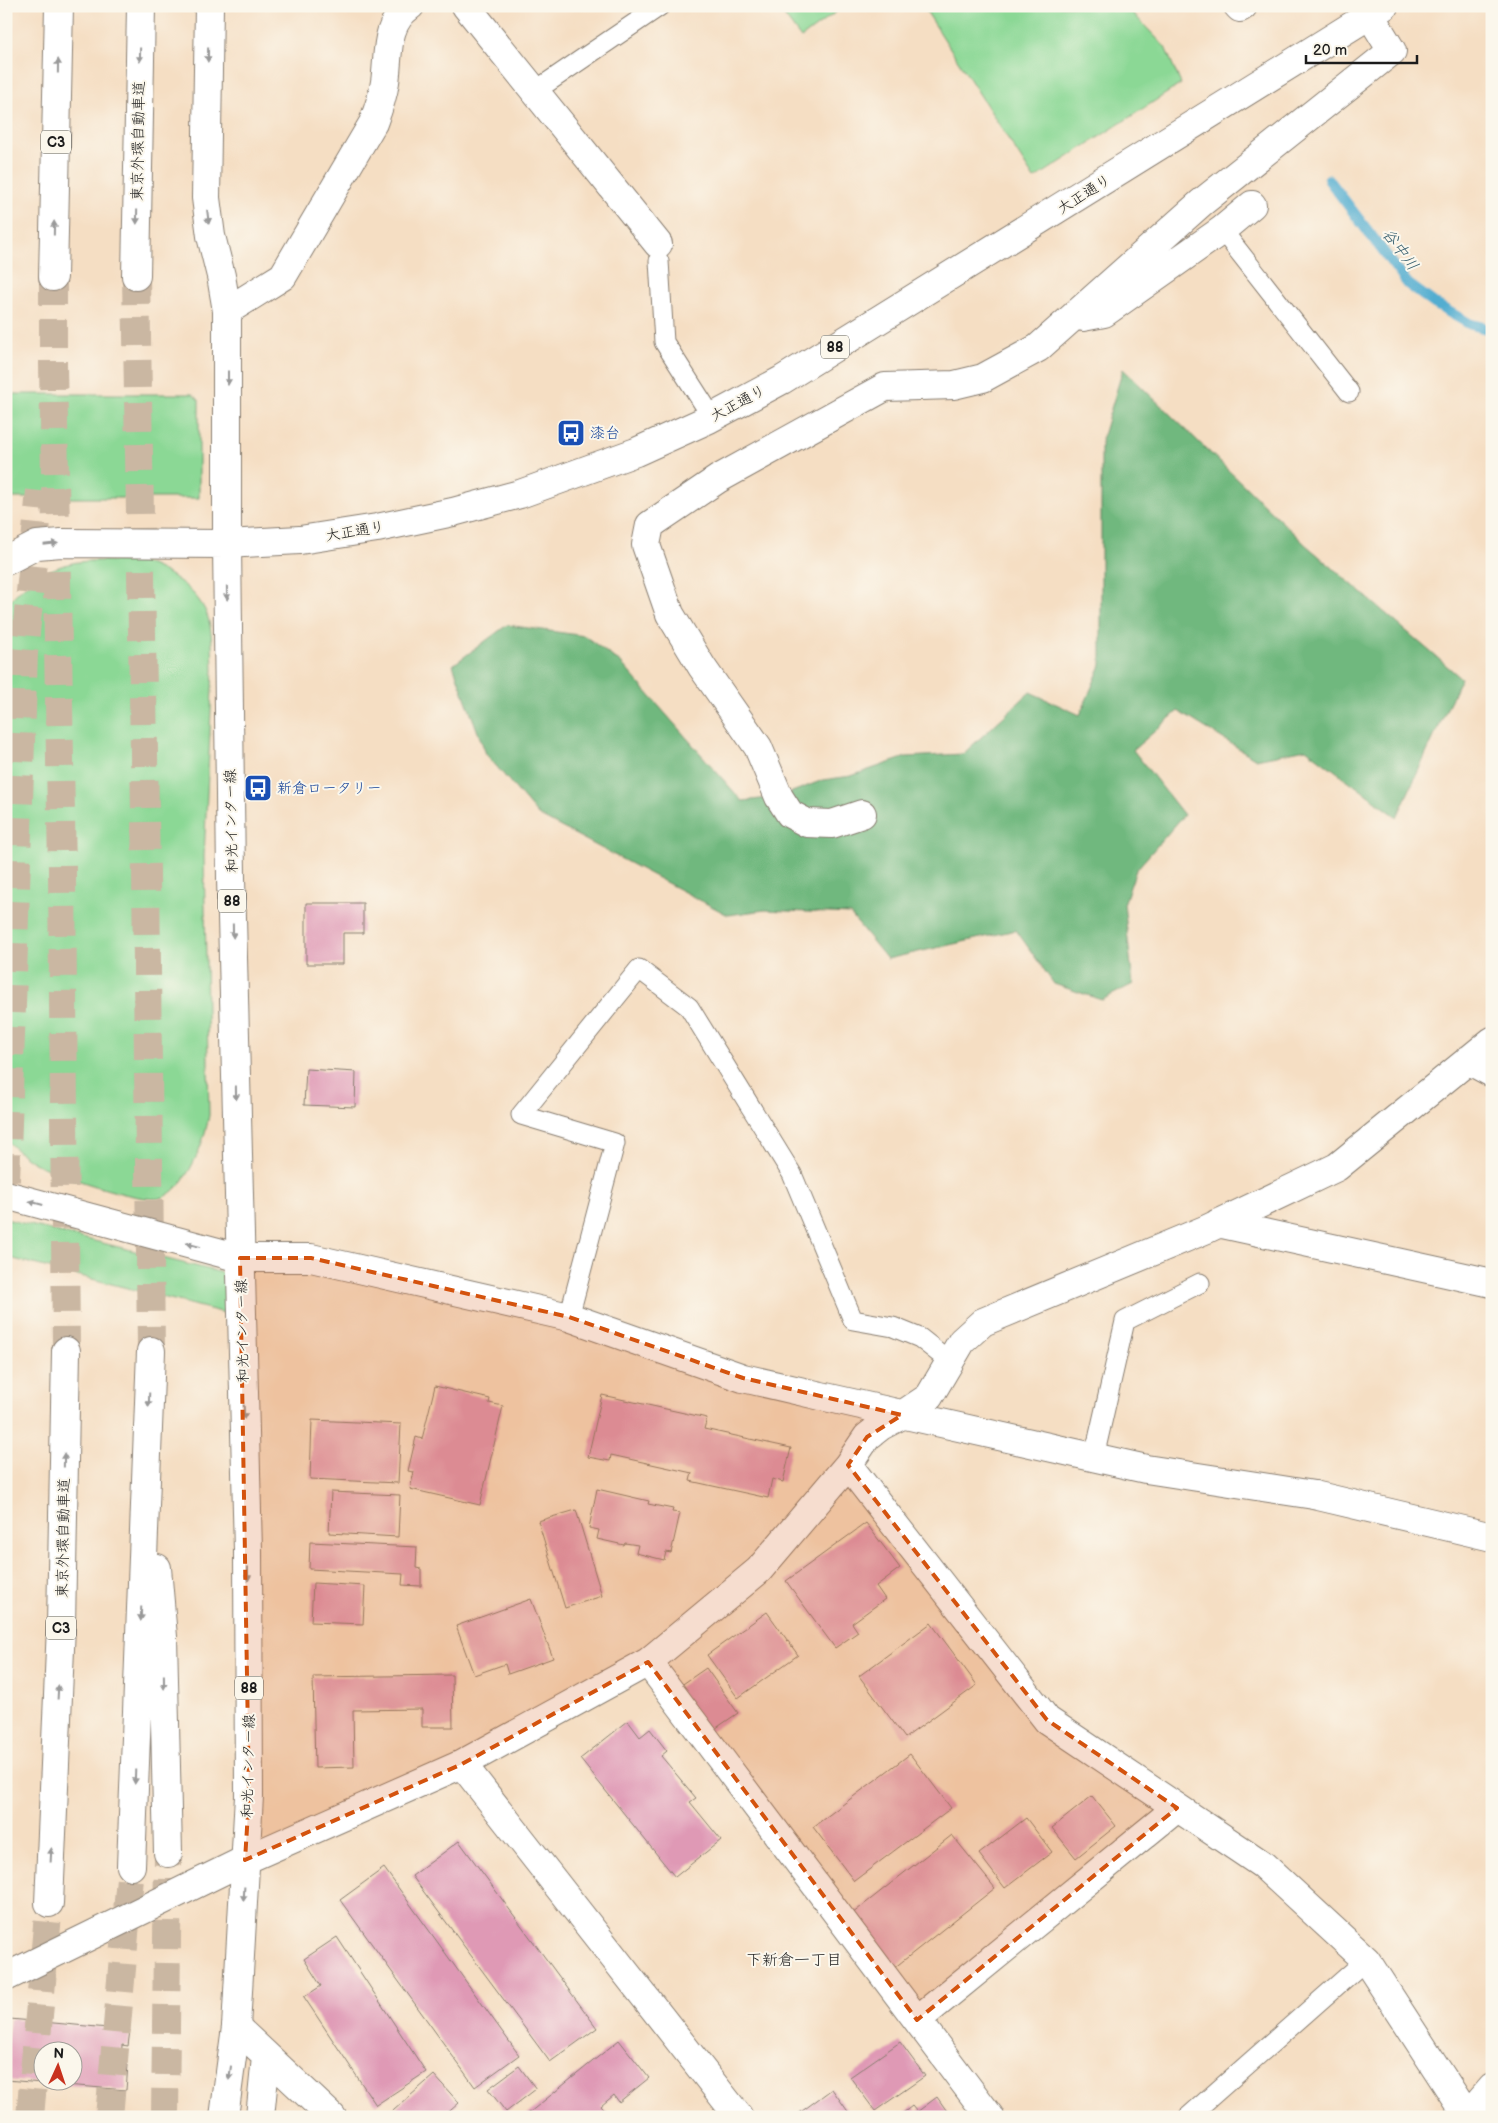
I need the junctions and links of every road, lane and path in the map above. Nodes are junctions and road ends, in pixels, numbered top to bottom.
1 (59, 6) edge
2 (141, 6) edge
3 (209, 6) edge
4 (410, 6) edge
5 (466, 6) edge
6 (660, 6) edge
7 (1238, 6) edge
8 (1243, 6) edge
9 (1377, 11) edge
10 (535, 91) junction
11 (1252, 205) dead end
12 (1222, 230) junction
13 (659, 253) joint
14 (136, 276) tunnel mouth
15 (53, 277) tunnel mouth
16 (227, 311) junction
17 (1072, 318) junction
18 (1349, 392) dead end
19 (712, 417) junction
20 (227, 544) junction
21 (6, 561) edge
22 (862, 814) dead end
23 (1492, 1041) edge
24 (1468, 1060) junction
25 (1492, 1073) edge
26 (6, 1195) edge
27 (1218, 1223) junction
28 (240, 1258) junction
29 (1200, 1283) dead end
30 (1492, 1283) edge
31 (569, 1317) junction
32 (66, 1351) tunnel mouth
33 (151, 1351) tunnel mouth
34 (949, 1361) junction
35 (902, 1415) junction
36 (147, 1442) junction
37 (1094, 1457) junction
38 (848, 1465) junction
39 (1492, 1536) edge
40 (648, 1662) junction
41 (462, 1764) junction
42 (1176, 1808) junction
43 (168, 1853) tunnel mouth
44 (245, 1860) junction
45 (131, 1866) tunnel mouth
46 (49, 1904) tunnel mouth
47 (1366, 1960) junction
48 (6, 1978) edge
49 (918, 2020) junction
50 (236, 2027) junction
51 (266, 2057) junction
52 (1492, 2088) edge
53 (224, 2117) edge
54 (260, 2117) edge
55 (332, 2117) edge
56 (739, 2117) edge
57 (990, 2117) edge
58 (1188, 2117) edge
59 (1468, 2117) edge

15 -> 1 main road, C3
2 -> 14 main road, 東京外環自動車道
3 -> 16 main road, 和光インター線
4 - 16 main road
5 - 10 main road
6 - 10 lane
7 - 8 main road
9 - 17 main road
9 - 19 main road, 大正通り / 88
10 - 13 main road
11 - 12 main road
12 - 17 main road
12 - 18 lane
13 - 19 lane
16 -> 20 main road, 和光インター線
17 - 22 main road
19 - 20 main road, 大正通り / 88
21 -> 20 main road, 大正通り / 88
20 -> 28 main road, 和光インター線 / 88
23 - 24 main road
24 - 25 main road
24 - 27 main road
28 -> 26 main road
27 - 30 main road
27 - 34 main road
28 - 31 main road
28 -> 44 main road, 和光インター線 / 88
29 - 37 lane
31 - 34 lane
31 - 35 main road
46 -> 32 main road, 東京外環自動車道 / C3
33 -> 36 main road
34 - 35 main road
35 - 37 main road
35 - 38 main road
36 -> 43 main road
36 -> 45 main road
37 - 39 main road
38 - 40 main road
38 - 42 main road
40 - 41 main road
40 - 49 main road
41 - 44 main road
41 - 56 main road
42 - 47 main road
42 - 49 main road
44 - 48 main road
44 -> 50 main road, 和光インター線 / 88
47 - 58 lane
47 - 59 main road
49 - 57 main road
50 - 51 main road
50 -> 53 main road, 和光インター線 / 88
51 - 54 main road
51 - 55 main road
52 - 59 main road

